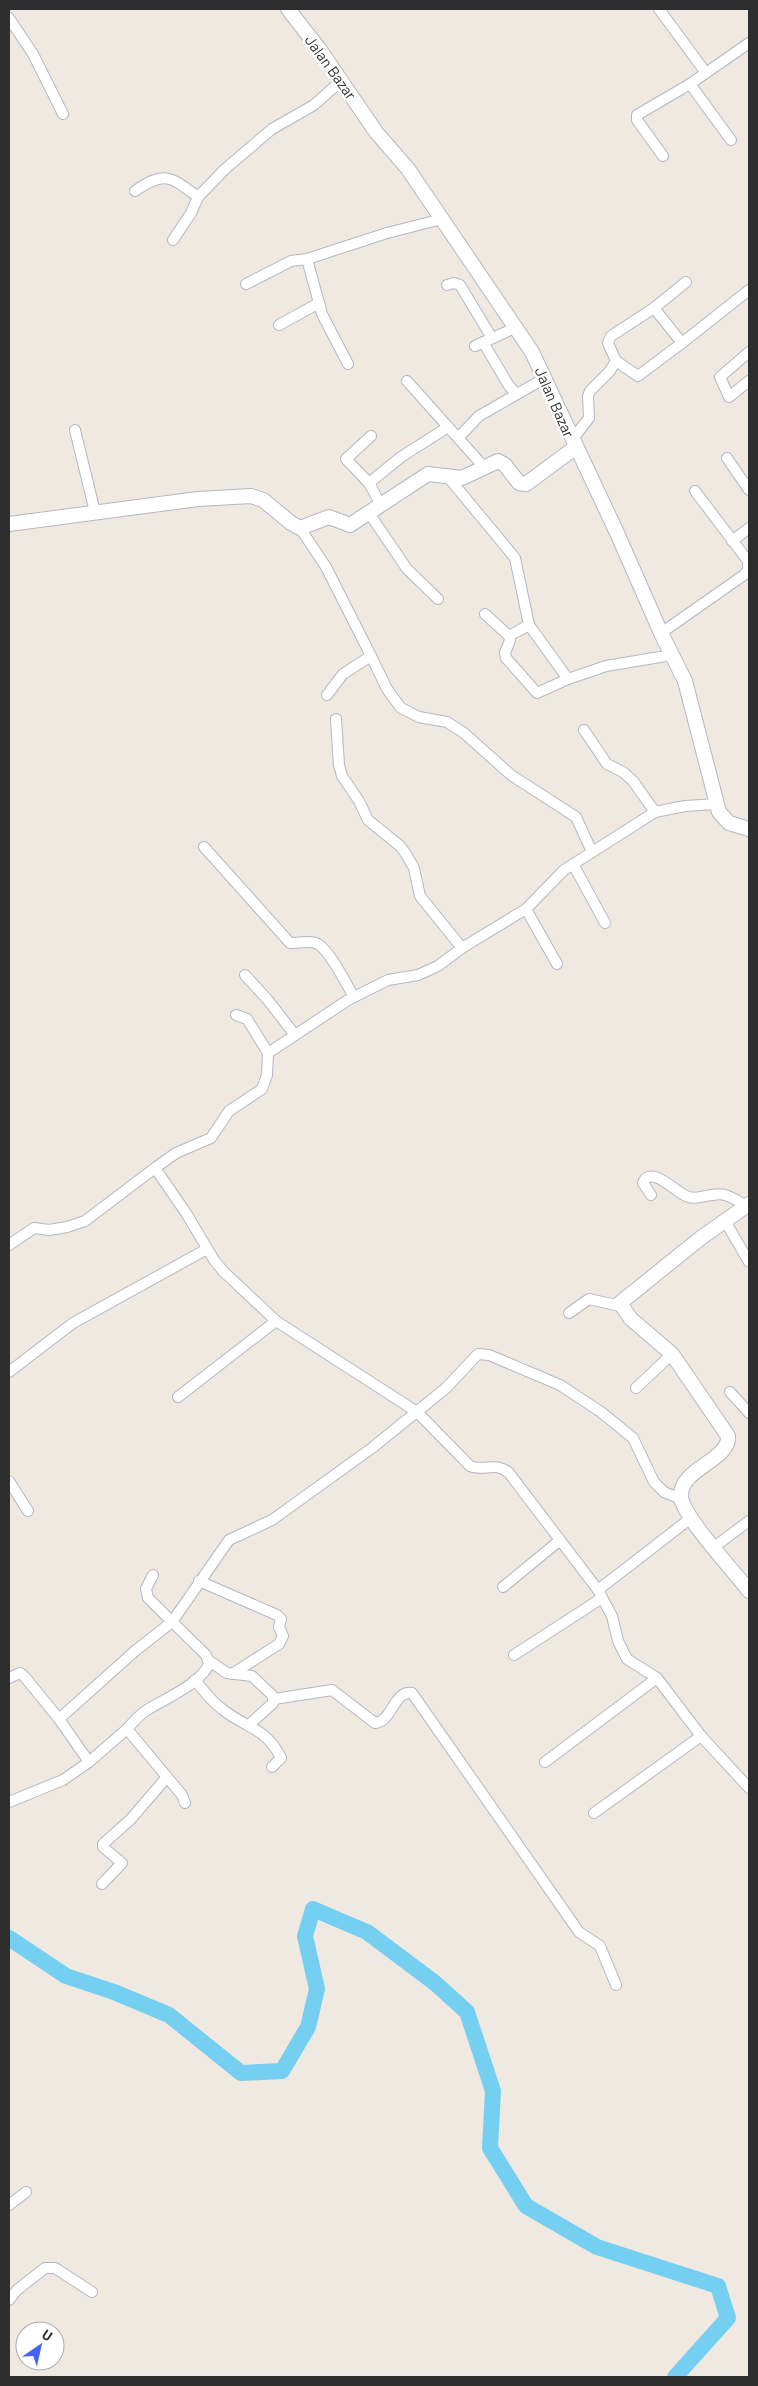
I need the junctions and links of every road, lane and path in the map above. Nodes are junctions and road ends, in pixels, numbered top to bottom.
1 (288, 9) edge
2 (659, 9) edge
3 (9, 18) edge
4 (749, 43) edge
5 (706, 73) junction
6 (342, 80) junction
7 (690, 84) junction
8 (63, 114) dead end
9 (731, 140) dead end
10 (663, 156) dead end
11 (135, 191) dead end
12 (198, 198) junction
13 (442, 219) junction
14 (173, 240) dead end
15 (307, 259) junction
16 (686, 282) dead end
17 (246, 284) dead end
18 (447, 285) dead end
19 (749, 290) edge
20 (319, 303) junction
21 (654, 308) junction
22 (279, 325) dead end
23 (517, 327) junction
24 (484, 342) junction
25 (682, 343) junction
26 (749, 352) edge
27 (616, 361) junction
28 (348, 364) dead end
29 (545, 378) junction
30 (407, 381) dead end
31 (749, 381) edge
32 (517, 394) junction
33 (448, 426) junction
34 (75, 430) dead end
35 (372, 436) dead end
36 (459, 438) junction
37 (574, 444) junction
38 (727, 458) dead end
39 (484, 467) junction
40 (448, 477) junction
41 (370, 483) junction
42 (749, 490) edge
43 (695, 491) dead end
44 (381, 505) junction
45 (95, 512) junction
46 (369, 513) junction
47 (9, 524) edge
48 (300, 528) junction
49 (749, 528) edge
50 (732, 541) junction
51 (438, 599) dead end
52 (485, 614) dead end
53 (530, 625) junction
54 (666, 630) junction
55 (509, 636) junction
56 (672, 655) junction
57 (371, 656) junction
58 (568, 679) junction
59 (327, 695) dead end
60 (336, 719) dead end
61 (584, 730) dead end
62 (716, 804) junction
63 (655, 812) junction
64 (748, 829) edge
65 (204, 847) dead end
66 (592, 852) junction
67 (573, 864) junction
68 (526, 909) junction
69 (605, 923) dead end
70 (462, 948) junction
71 (557, 964) dead end
72 (244, 975) dead end
73 (354, 997) junction
74 (236, 1014) dead end
75 (295, 1035) junction
76 (268, 1053) junction
77 (155, 1168) junction
78 (651, 1195) dead end
79 (748, 1205) edge
80 (725, 1221) junction
81 (9, 1245) edge
82 (207, 1249) junction
83 (749, 1262) edge
84 (620, 1306) junction
85 (569, 1313) dead end
86 (276, 1321) junction
87 (672, 1354) junction
88 (9, 1372) edge
89 (636, 1388) dead end
90 (730, 1392) dead end
91 (178, 1397) dead end
92 (417, 1412) junction
93 (749, 1413) edge
94 (9, 1482) edge
95 (681, 1499) junction
96 (28, 1511) dead end
97 (691, 1518) junction
98 (749, 1522) edge
99 (559, 1541) junction
100 (714, 1547) junction
101 (153, 1575) dead end
102 (745, 1576) edge
103 (199, 1581) junction
104 (503, 1587) dead end
105 (749, 1590) edge
106 (600, 1594) junction
107 (172, 1622) junction
108 (514, 1655) dead end
109 (208, 1660) junction
110 (232, 1674) junction
111 (9, 1678) edge
112 (656, 1678) junction
113 (196, 1680) junction
114 (274, 1699) junction
115 (59, 1719) junction
116 (250, 1724) junction
117 (127, 1729) junction
118 (701, 1736) junction
119 (89, 1762) junction
120 (545, 1762) dead end
121 (272, 1767) dead end
122 (167, 1777) junction
123 (749, 1788) edge
124 (9, 1802) edge
125 (185, 1803) dead end
126 (594, 1813) dead end
127 (102, 1884) dead end
128 (616, 1985) dead end
129 (26, 2192) dead end
130 (9, 2205) edge
131 (92, 2292) dead end
132 (9, 2300) edge

1 - 6 street, Jalan Bazar
2 - 5 street
3 - 8 street
4 - 5 street
5 - 7 street
6 - 12 street
6 - 13 street, Jalan Bazar
7 - 9 street
7 - 10 street
11 - 12 street
12 - 14 street
13 - 15 street
13 - 23 street, Jalan Bazar
15 - 17 street
15 - 20 street
16 - 21 street
18 - 24 street
19 - 25 street
20 - 22 street
20 - 28 street
21 - 25 street
21 - 27 street
23 - 24 street
23 - 29 street, Jalan Bazar
24 - 32 street
25 - 27 street
26 - 31 street
27 - 37 street
29 - 32 street
29 - 37 street, Jalan Bazar
30 - 33 street
32 - 36 street
33 - 36 street
33 - 41 street
34 - 45 street
35 - 41 street
36 - 39 street
37 - 39 street
37 - 54 street, Jalan Bazar
38 - 42 street
39 - 40 street
40 - 44 street
40 - 53 street
41 - 44 street
43 - 50 street
44 - 46 street
45 - 47 street
45 - 48 street
46 - 48 street
46 - 51 street
48 - 57 street
49 - 50 street
50 - 54 street
52 - 55 street
53 - 55 street
53 - 58 street
54 - 56 street, Jalan Bazar
55 - 58 street
56 - 58 street
56 - 62 street, Jalan Bazar
57 - 59 street
57 - 66 street
60 - 70 street
61 - 63 street
62 - 63 street
62 - 64 street, Jalan Bazar
63 - 66 street
65 - 73 street
66 - 67 street
67 - 68 street
67 - 69 street
68 - 70 street
68 - 71 street
70 - 73 street
72 - 75 street
73 - 75 street
74 - 76 street
75 - 76 street
76 - 77 street
77 - 81 street
77 - 82 street
78 - 79 street
79 - 80 street
80 - 83 street
80 - 84 street
82 - 86 street
82 - 88 street
84 - 85 street
84 - 87 street
86 - 91 street
86 - 92 street
87 - 89 street
87 - 95 street
90 - 93 street
92 - 95 street
92 - 99 street
92 - 103 street
94 - 96 street
95 - 97 street
97 - 100 street
97 - 106 street
98 - 100 street
99 - 104 street
99 - 106 street
100 - 102 street
101 - 107 street
102 - 105 street
103 - 107 street
103 - 110 street
106 - 108 street
106 - 112 street
107 - 109 street
107 - 115 street
109 - 110 street
109 - 113 street
110 - 114 street
111 - 115 street
112 - 118 street
112 - 120 street
113 - 116 street
113 - 117 street
114 - 116 street
114 - 128 street
115 - 119 street
116 - 121 street
117 - 119 street
117 - 122 street
118 - 123 street
118 - 126 street
119 - 124 street
122 - 125 street
122 - 127 street
129 - 130 street
131 - 132 street

